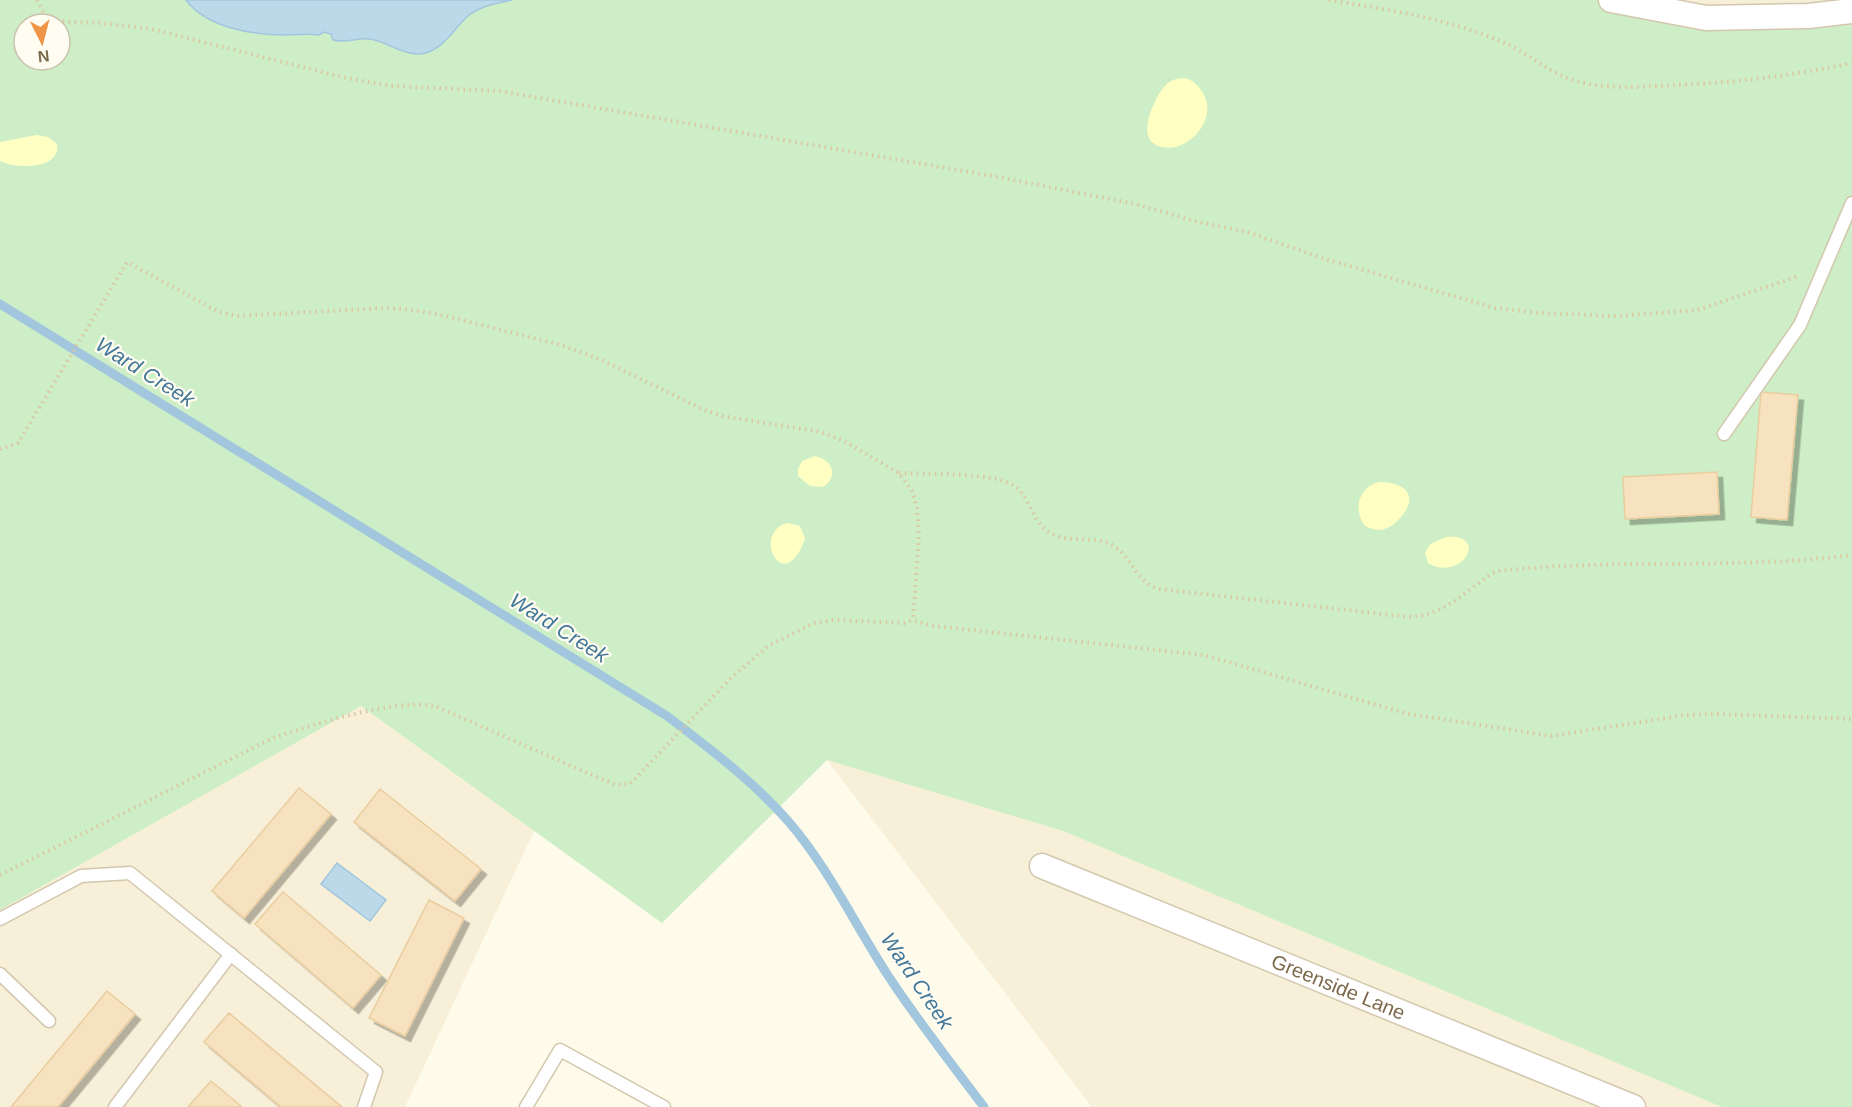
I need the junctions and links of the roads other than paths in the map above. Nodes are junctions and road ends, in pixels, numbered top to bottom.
1 (1611, 0) edge
2 (1852, 11) edge
3 (1852, 202) edge
4 (1724, 434) dead end
5 (1042, 866) dead end
6 (0, 919) edge
7 (231, 954) junction
8 (0, 974) edge
9 (49, 1021) dead end
10 (115, 1107) edge
11 (364, 1107) edge
12 (526, 1107) edge
13 (664, 1107) edge
14 (1633, 1107) edge

1 - 2 street
3 - 4 lane
5 - 14 street, Greenside Lane
6 - 7 lane
7 - 10 lane
7 - 11 lane
8 - 9 lane
12 - 13 lane

